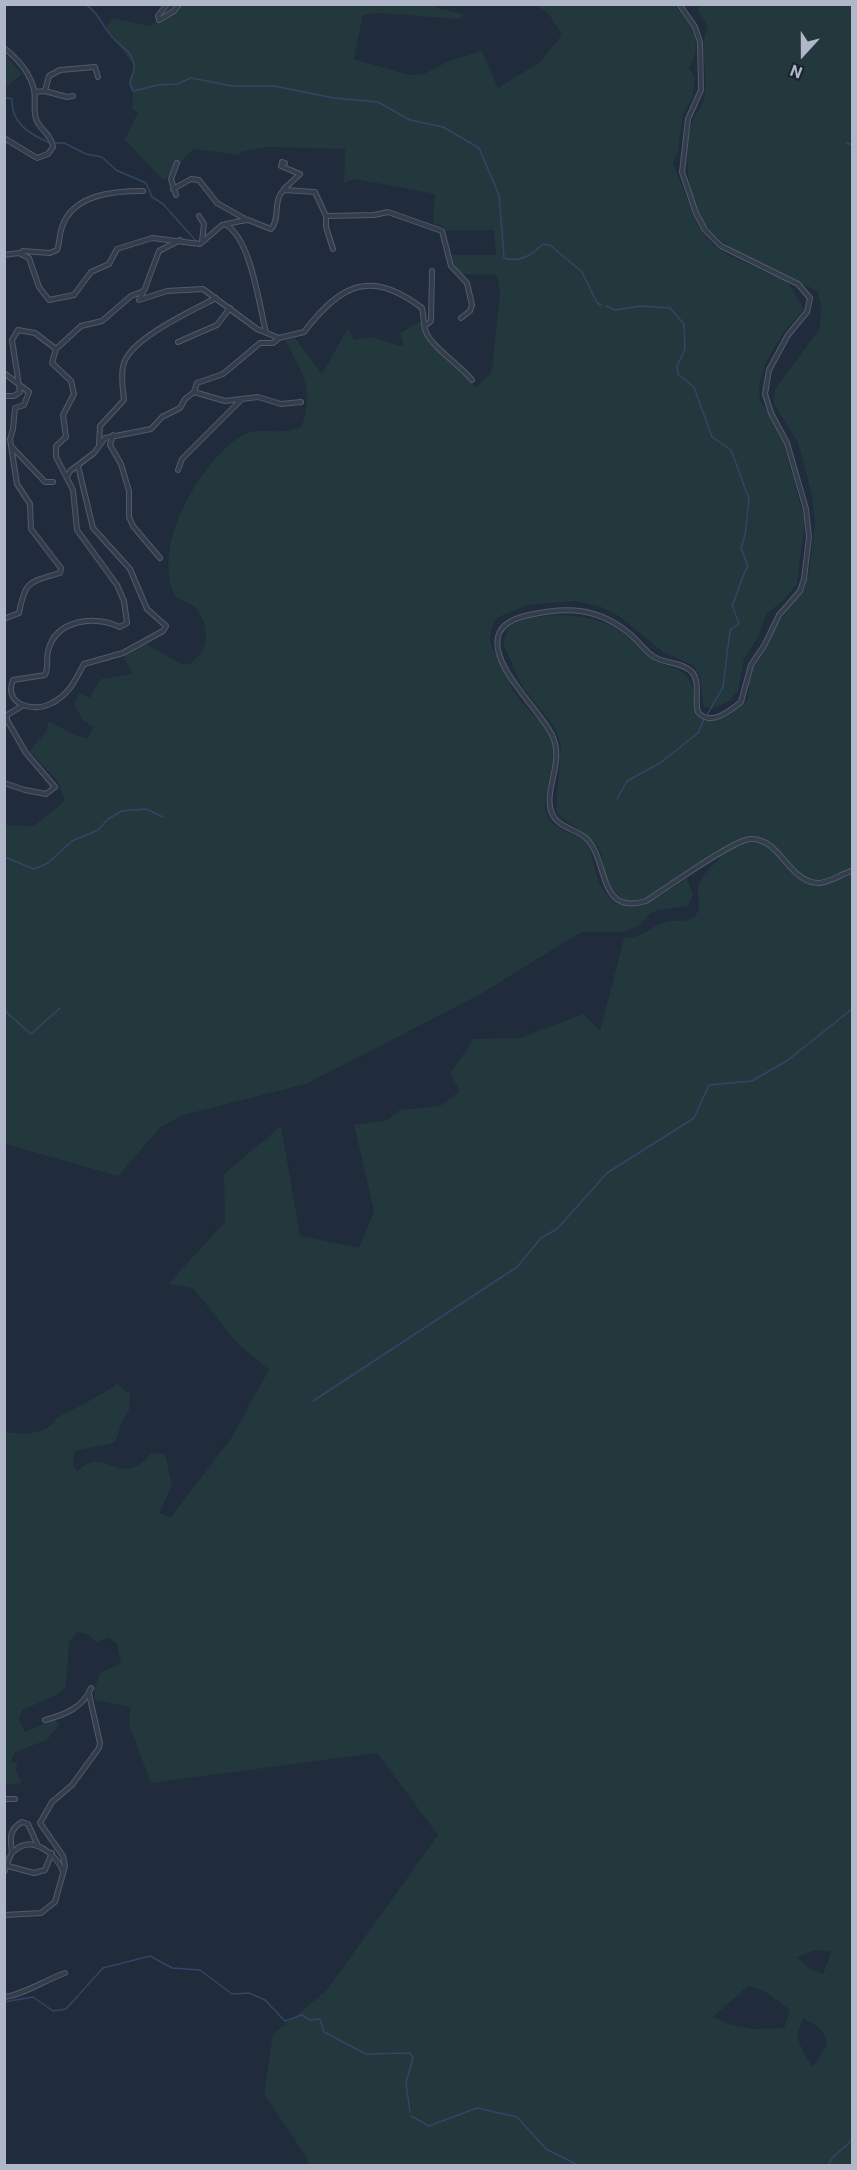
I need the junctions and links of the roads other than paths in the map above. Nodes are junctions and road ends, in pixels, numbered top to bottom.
1 (167, 4) edge
2 (179, 4) edge
3 (679, 4) edge
4 (4, 48) edge
5 (98, 77) dead end
6 (45, 91) junction
7 (35, 92) junction
8 (73, 96) dead end
9 (4, 138) edge
10 (177, 163) dead end
11 (285, 163) dead end
12 (173, 189) junction
13 (284, 190) junction
14 (143, 191) dead end
15 (176, 195) dead end
16 (199, 216) dead end
17 (326, 216) junction
18 (248, 220) junction
19 (225, 225) junction
20 (181, 240) junction
21 (202, 242) junction
22 (333, 249) dead end
23 (19, 253) junction
24 (4, 255) edge
25 (432, 272) dead end
26 (144, 291) junction
27 (216, 298) junction
28 (230, 308) junction
29 (461, 318) dead end
30 (425, 326) junction
31 (266, 332) junction
32 (279, 338) junction
33 (178, 342) dead end
34 (56, 349) junction
35 (4, 373) edge
36 (472, 380) dead end
37 (20, 386) junction
38 (194, 392) junction
39 (4, 396) edge
40 (242, 399) junction
41 (301, 402) dead end
42 (113, 435) junction
43 (11, 446) junction
44 (99, 446) junction
45 (78, 466) junction
46 (178, 470) dead end
47 (67, 477) junction
48 (52, 482) dead end
49 (160, 558) dead end
50 (4, 619) edge
51 (22, 705) junction
52 (4, 783) edge
53 (852, 871) edge
54 (91, 1688) dead end
55 (88, 1694) junction
56 (45, 1720) dead end
57 (4, 1799) edge
58 (15, 1799) dead end
59 (38, 1845) junction
60 (12, 1853) junction
61 (52, 1853) junction
62 (6, 1866) edge
63 (4, 1872) edge
64 (63, 1873) junction
65 (4, 1915) edge
66 (65, 1973) dead end
67 (4, 1997) edge

1 - 2 street
3 - 53 street
4 - 7 street
5 - 6 street
6 - 7 street
6 - 8 street
7 - 9 street
10 - 12 street
11 - 13 street
12 - 15 street
12 - 18 street
13 - 17 street
13 - 18 street
14 - 23 street
16 - 21 street
17 - 22 street
17 - 29 street
18 - 19 street
19 - 21 street
19 - 31 street
20 - 21 street
20 - 23 street
20 - 26 street
23 - 24 street
25 - 30 street
26 - 27 street
26 - 34 street
27 - 28 street
27 - 44 street
28 - 31 street
28 - 33 street
30 - 32 street
30 - 36 street
31 - 32 street
32 - 38 street
34 - 37 street
34 - 47 street
35 - 37 street
37 - 39 street
37 - 43 street
38 - 40 street
38 - 42 street
40 - 41 street
40 - 46 street
42 - 44 street
42 - 49 street
43 - 48 street
43 - 50 street
44 - 45 street
45 - 47 street
45 - 51 street
47 - 51 street
51 - 52 street
54 - 55 street
55 - 56 street
55 - 64 street
57 - 58 street
59 - 60 street
59 - 60 street
59 - 61 street
60 - 62 street
61 - 62 street
61 - 64 street
62 - 63 street
64 - 65 street
66 - 67 street

